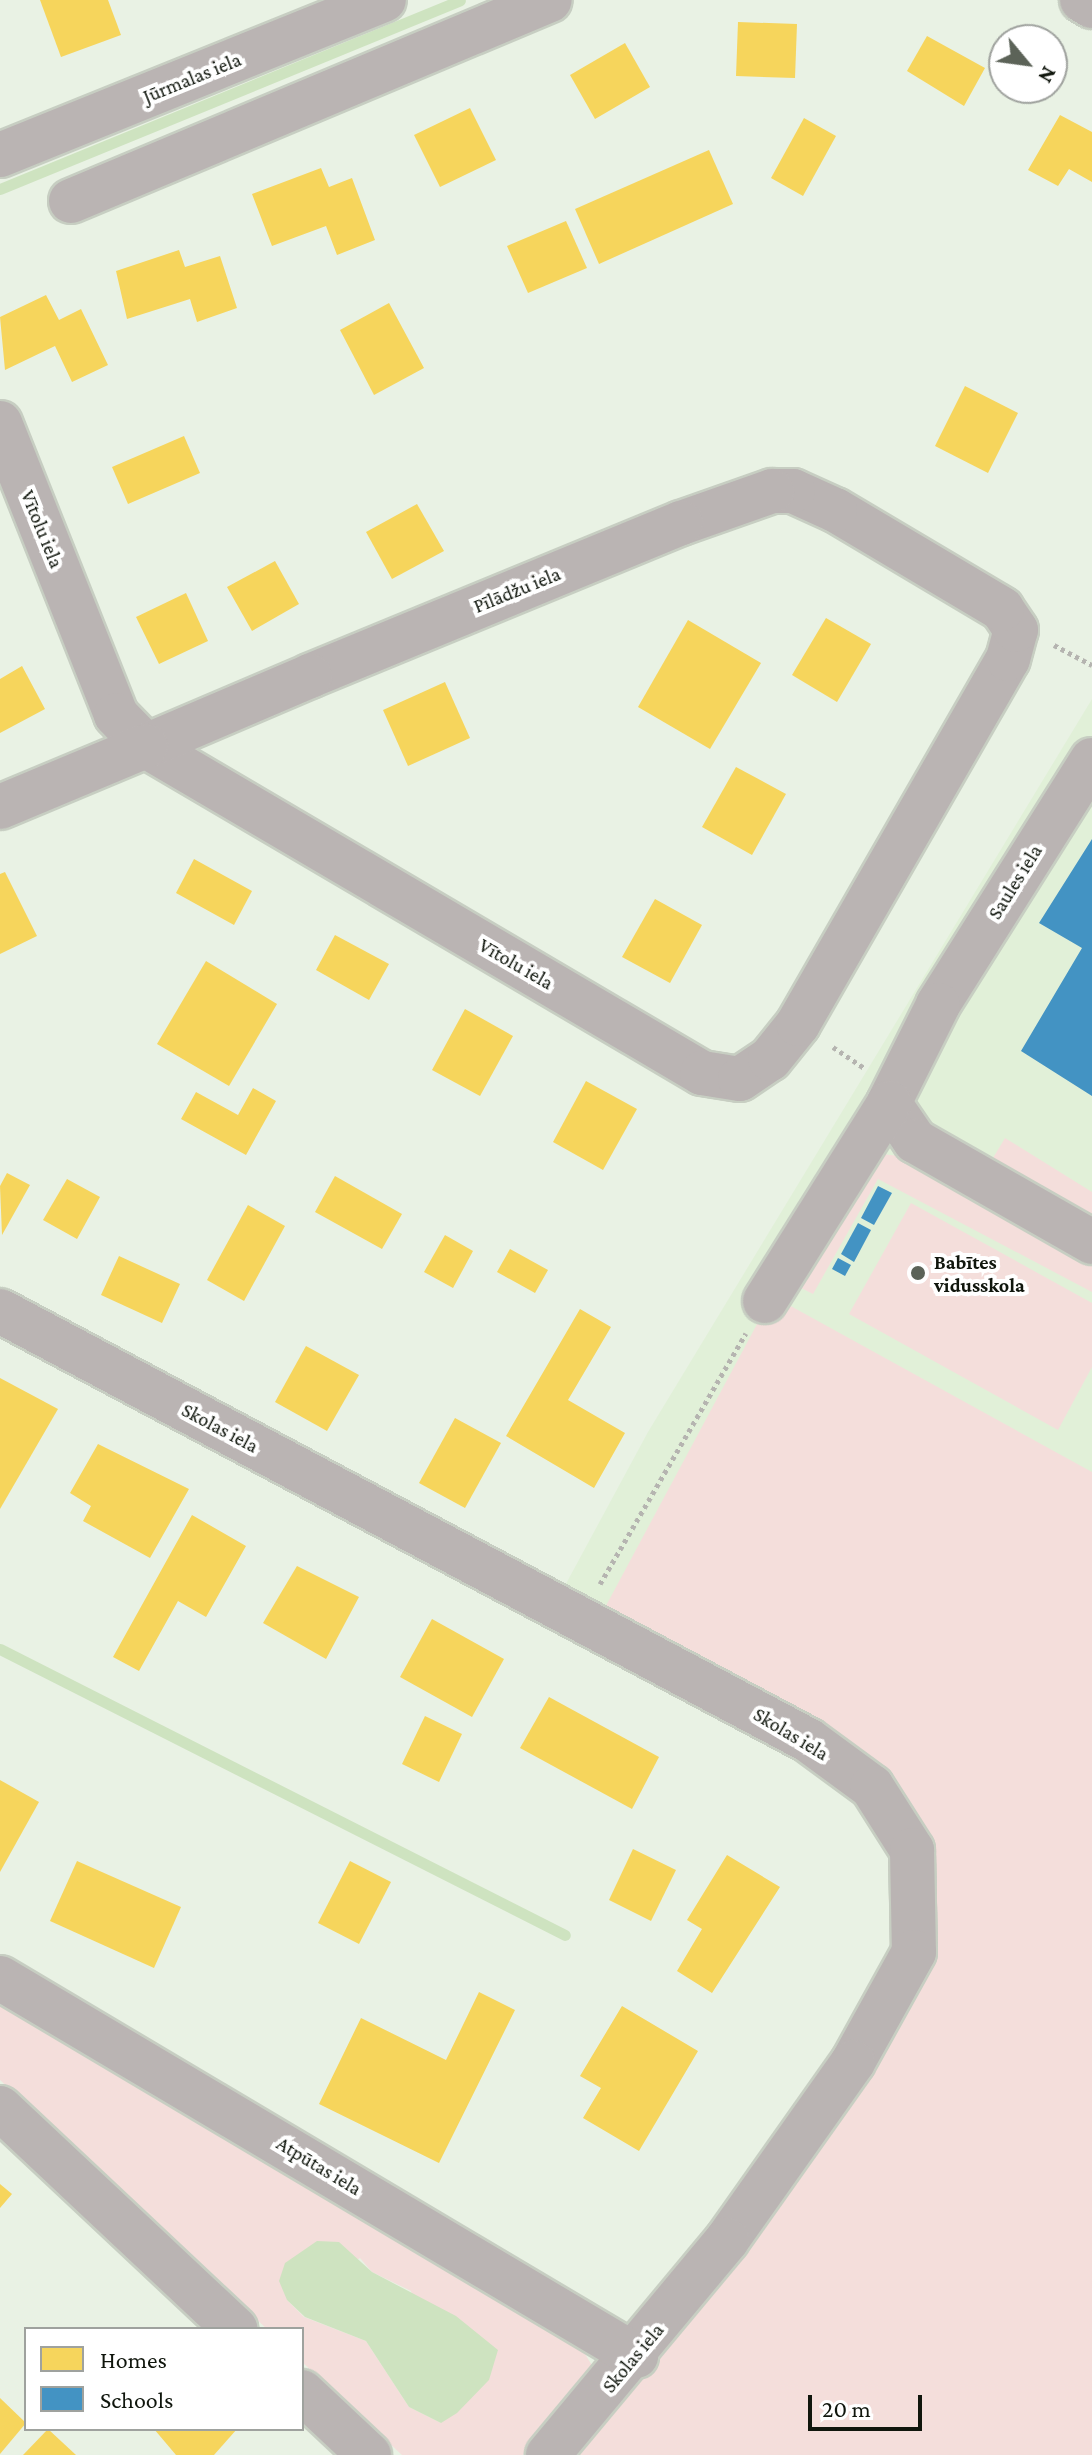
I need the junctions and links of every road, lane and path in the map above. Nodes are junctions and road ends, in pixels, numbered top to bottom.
1 (384, 0) edge
2 (550, 0) edge
3 (1082, 0) edge
4 (1092, 6) edge
5 (0, 155) edge
6 (71, 201) dead end
7 (0, 423) edge
8 (1016, 630) joint
9 (146, 746) junction
10 (1092, 760) edge
11 (0, 807) edge
12 (798, 1024) junction
13 (891, 1095) junction
14 (1092, 1242) edge
15 (765, 1301) joint
16 (0, 1311) edge
17 (580, 1619) junction
18 (0, 1978) edge
19 (0, 2108) edge
20 (233, 2327) edge
21 (636, 2356) junction
22 (304, 2394) edge
23 (369, 2455) edge
24 (548, 2455) edge

1 - 5 street, Jūrmalas iela
2 - 6 street
3 - 4 street
7 - 9 street, Vītolu iela
8 - 9 street, Pīlādžu iela
8 - 12 street, Vītolu iela
9 - 11 street, Pīlādžu iela
9 - 12 street, Vītolu iela
10 - 13 street, Saules iela
12 - 13 path
13 - 14 street
13 - 15 street, Saules iela
15 - 17 path
16 - 17 street, Skolas iela
17 - 21 street, Skolas iela
18 - 21 street, Atpūtas iela
19 - 20 street
21 - 24 street, Skolas iela
22 - 23 street

